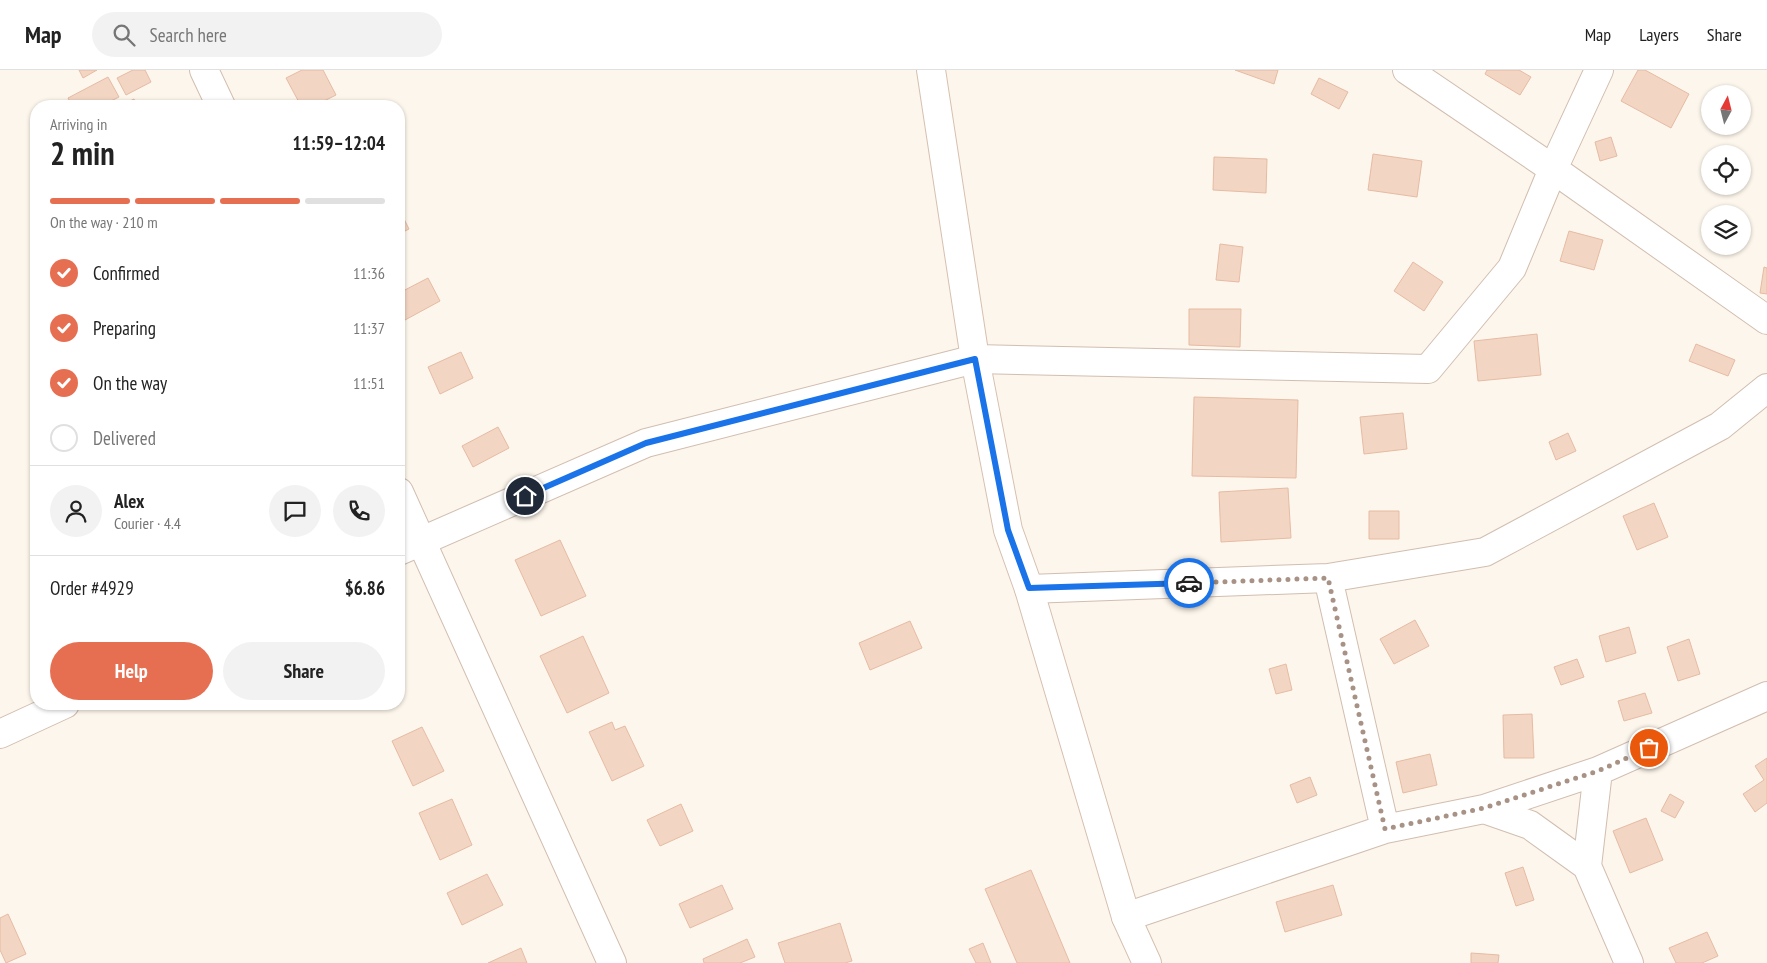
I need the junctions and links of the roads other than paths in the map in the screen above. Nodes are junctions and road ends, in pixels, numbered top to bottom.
1 (204, 70) edge
2 (931, 70) edge
3 (1407, 70) edge
4 (1599, 70) edge
5 (218, 100) edge
6 (1553, 169) junction
7 (1767, 320) edge
8 (975, 359) junction
9 (1767, 388) edge
10 (405, 521) edge
11 (410, 546) edge
12 (1328, 578) junction
13 (1029, 588) junction
14 (1767, 696) edge
15 (53, 710) edge
16 (0, 734) edge
17 (1598, 771) junction
18 (1484, 808) junction
19 (1385, 829) junction
20 (1587, 866) junction
21 (1126, 917) junction
22 (612, 963) edge
23 (1147, 963) edge
24 (1629, 963) edge

1 - 5 street
2 - 8 street
3 - 6 street
4 - 6 street
6 - 7 street
6 - 8 street
8 - 11 street
8 - 13 street
9 - 12 street
10 - 11 street
11 - 22 street
12 - 13 street
12 - 19 street
13 - 21 street
14 - 17 street
15 - 16 street
17 - 18 street
17 - 20 street
18 - 19 street
18 - 20 street
19 - 21 street
20 - 24 street
21 - 23 street

